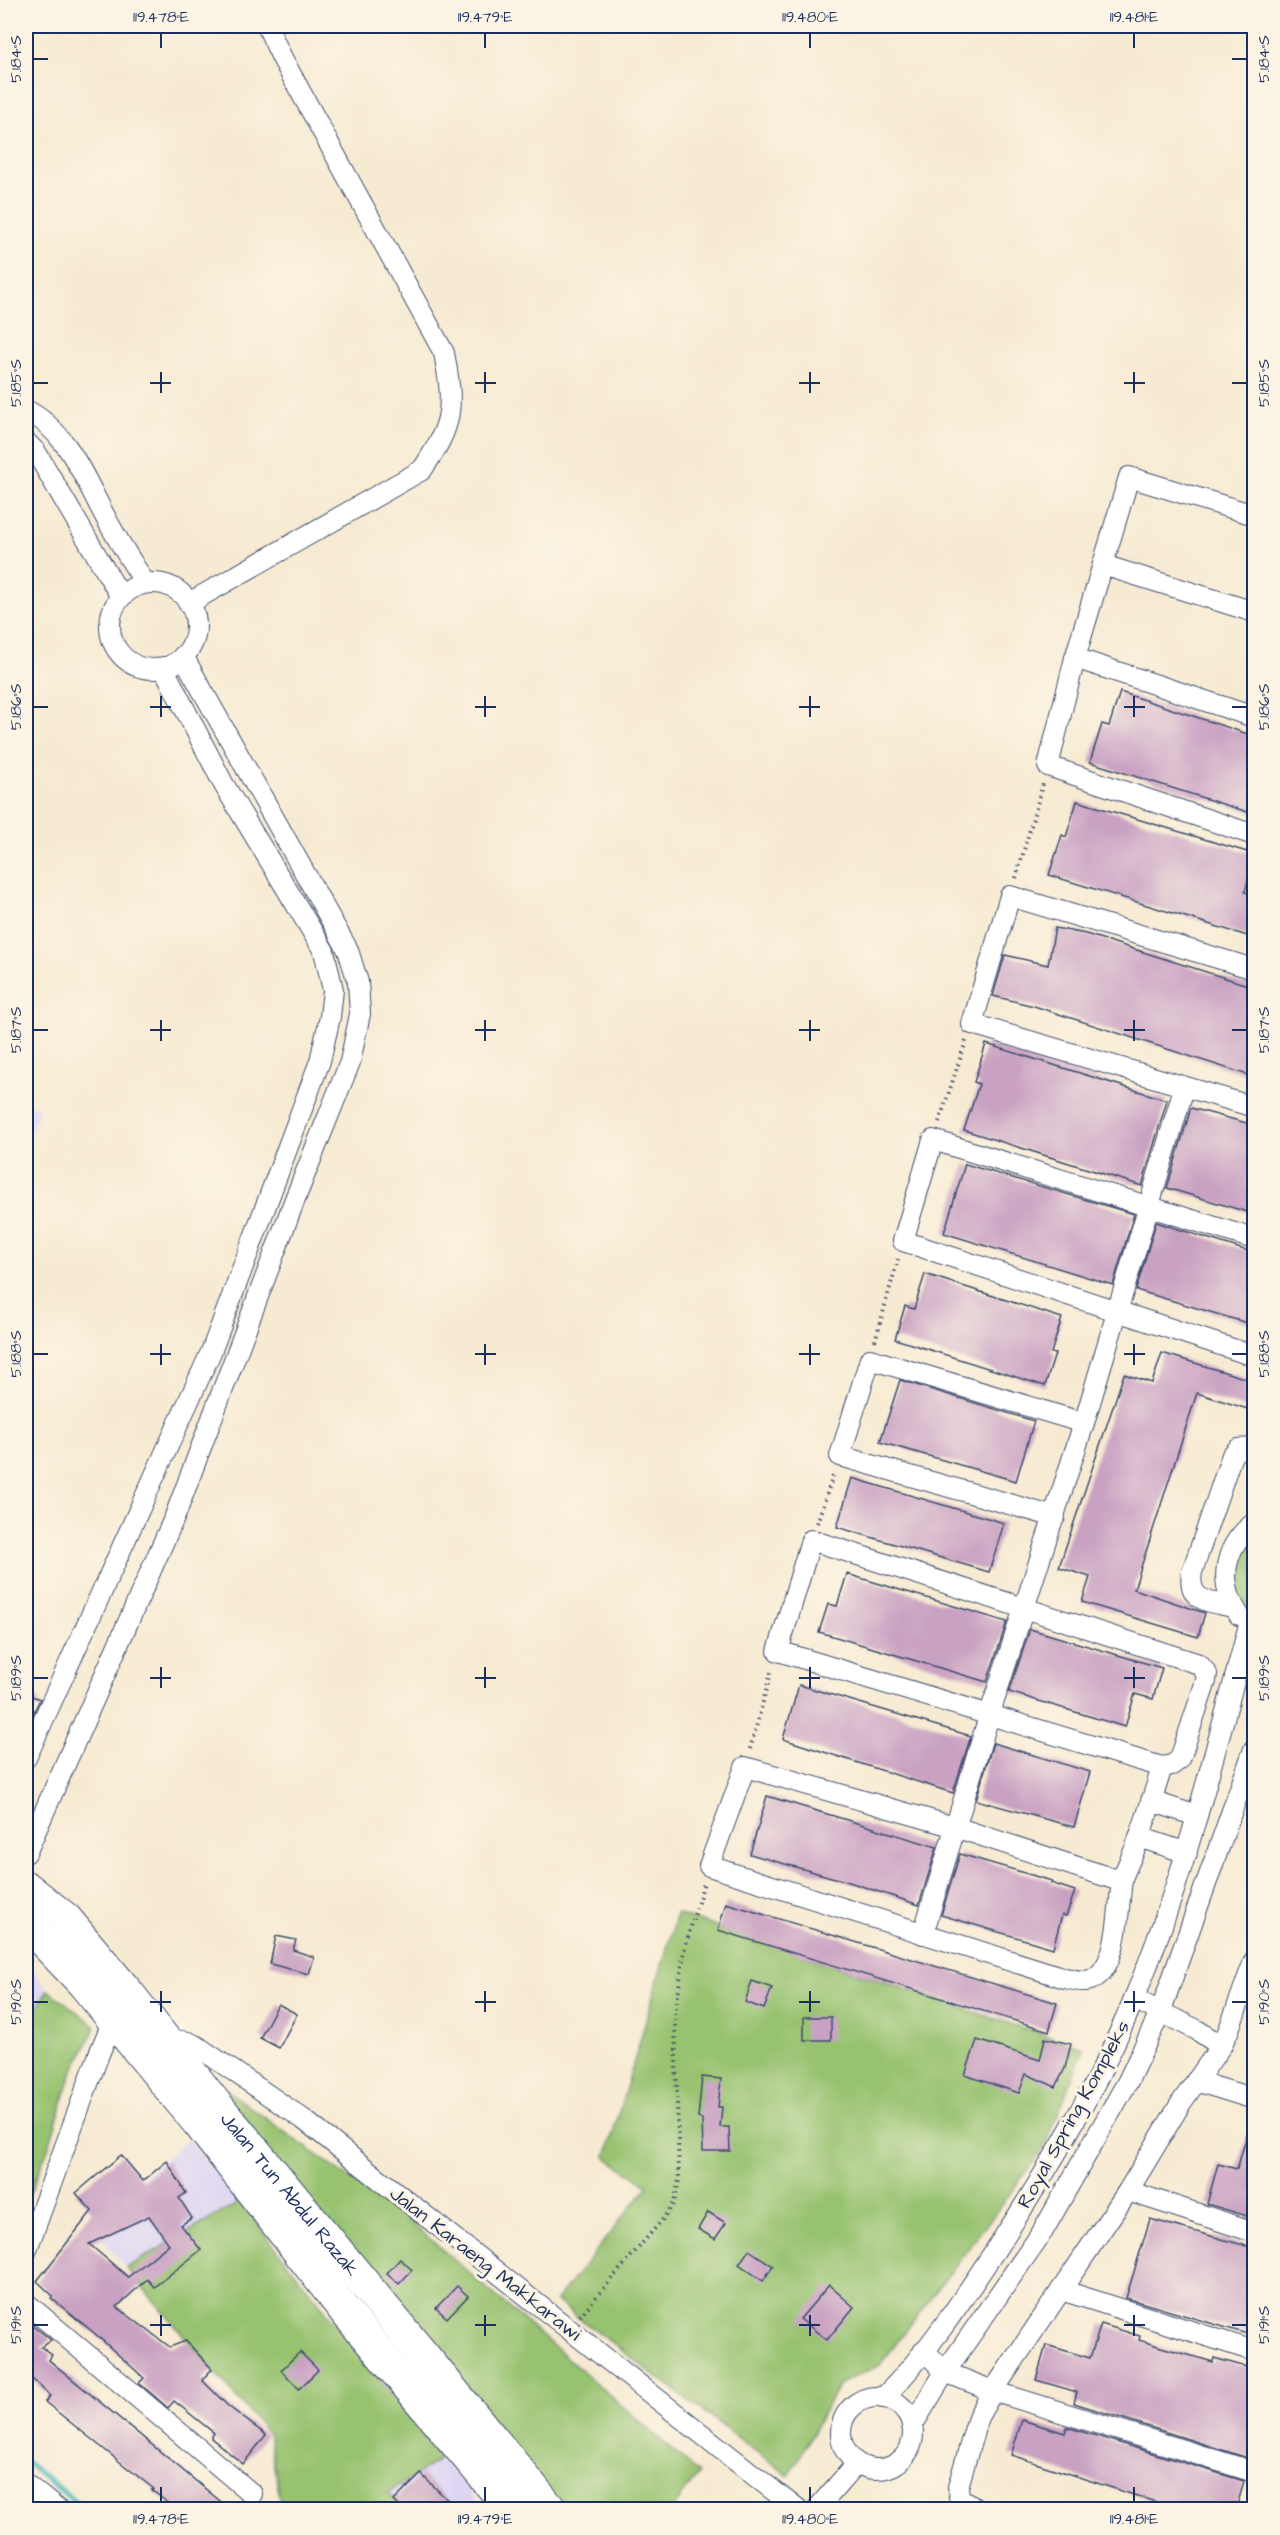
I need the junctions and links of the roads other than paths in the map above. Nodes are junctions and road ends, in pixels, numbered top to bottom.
1 (267, 26) edge
2 (26, 410) edge
3 (26, 442) edge
4 (1254, 515) edge
5 (1103, 565) junction
6 (145, 583) junction
7 (121, 597) junction
8 (189, 603) junction
9 (1254, 612) edge
10 (183, 656) junction
11 (1075, 658) junction
12 (163, 668) junction
13 (1254, 717) edge
14 (1254, 835) edge
15 (1254, 969) edge
16 (1184, 1088) junction
17 (1254, 1107) edge
18 (1147, 1207) junction
19 (1254, 1239) edge
20 (1116, 1312) junction
21 (1254, 1356) edge
22 (1084, 1423) junction
23 (1254, 1448) edge
24 (1055, 1517) junction
25 (1254, 1523) edge
26 (1234, 1607) junction
27 (1025, 1609) junction
28 (1252, 1627) edge
29 (990, 1713) junction
30 (1254, 1749) edge
31 (26, 1758) edge
32 (1162, 1767) junction
33 (1151, 1801) junction
34 (1197, 1816) junction
35 (955, 1827) junction
36 (1140, 1836) junction
37 (26, 1853) edge
38 (1187, 1853) junction
39 (1122, 1877) junction
40 (26, 1887) edge
41 (26, 1928) edge
42 (923, 1934) junction
43 (1254, 1964) edge
44 (128, 1993) junction
45 (1134, 1999) junction
46 (1160, 2013) junction
47 (113, 2019) junction
48 (151, 2046) junction
49 (1221, 2046) junction
50 (1196, 2081) junction
51 (1254, 2099) edge
52 (1128, 2191) junction
53 (1254, 2232) edge
54 (26, 2252) edge
55 (1061, 2290) junction
56 (26, 2303) edge
57 (924, 2350) junction
58 (1254, 2351) edge
59 (945, 2372) junction
60 (993, 2391) junction
61 (883, 2398) junction
62 (912, 2426) junction
63 (857, 2463) junction
64 (1254, 2472) edge
65 (26, 2484) edge
66 (252, 2494) dead end
67 (58, 2510) edge
68 (512, 2510) edge
69 (551, 2510) edge
70 (798, 2510) edge
71 (816, 2510) edge
72 (977, 2510) edge

1 - 8 street
2 - 6 street
3 - 7 street
4 - 5 street
5 - 9 street
5 - 11 street
6 - 7 street
6 - 8 street
7 - 12 street
8 - 10 street
10 - 12 street
10 - 37 street
11 - 13 street
11 - 14 street
12 - 31 street
15 - 16 street
16 - 17 street
16 - 18 street
18 - 19 street
18 - 20 street
18 - 20 street
20 - 21 street
20 - 22 street
22 - 24 street
22 - 24 street
23 - 26 street
24 - 27 street
25 - 26 street
26 - 28 street
27 - 29 street
27 - 29 street
27 - 32 street
28 - 34 street, Royal Spring Kompleks
29 - 32 street
29 - 35 street
30 - 46 street, Royal Spring Kompleks
32 - 33 street
33 - 34 street
33 - 36 street
34 - 38 street, Royal Spring Kompleks
35 - 39 street
35 - 42 street
35 - 42 street
36 - 38 street
36 - 39 street
38 - 45 street, Royal Spring Kompleks
39 - 42 street
40 - 44 main road, Jalan Tun Abdul Razak
41 - 47 main road, Jalan Tun Abdul Razak
43 - 49 street
44 - 47 street
44 - 48 main road, Jalan Tun Abdul Razak
45 - 46 street
45 - 57 street, Royal Spring Kompleks
46 - 49 street
46 - 59 street, Royal Spring Kompleks
47 - 48 main road, Jalan Tun Abdul Razak
47 - 54 street
48 - 68 main road, Jalan Tun Abdul Razak
48 - 69 main road, Jalan Tun Abdul Razak
48 - 70 street, Jalan Karaeng Makkarawi
49 - 50 street
50 - 51 street
50 - 52 street
52 - 53 street
52 - 55 street
55 - 58 street
55 - 60 street
56 - 66 street
57 - 59 street
57 - 61 street, Royal Spring Kompleks
59 - 60 street
59 - 62 street, Royal Spring Kompleks
60 - 64 street
60 - 72 street
61 - 62 street
61 - 63 street
62 - 63 street, Royal Spring Kompleks
63 - 71 street
65 - 67 street

